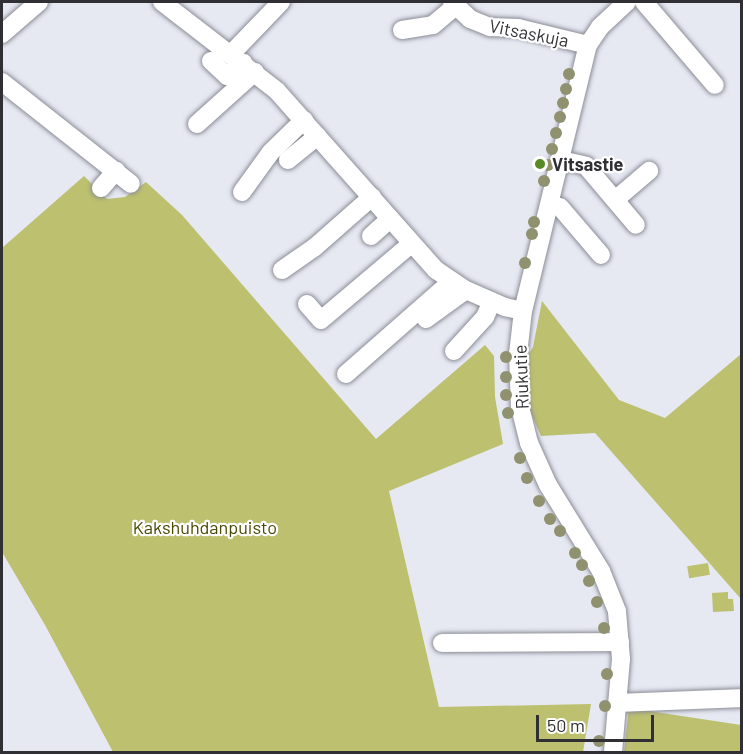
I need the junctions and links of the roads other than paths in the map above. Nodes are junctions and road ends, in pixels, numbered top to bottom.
1 (39, 2) edge
2 (162, 2) edge
3 (281, 2) edge
4 (627, 2) edge
5 (644, 2) edge
6 (454, 4) edge
7 (402, 30) dead end
8 (2, 34) edge
9 (588, 45) junction
10 (211, 61) dead end
11 (243, 63) junction
12 (2, 82) edge
13 (715, 84) dead end
14 (304, 120) junction
15 (196, 124) dead end
16 (318, 136) junction
17 (288, 160) dead end
18 (561, 160) junction
19 (116, 171) junction
20 (649, 171) dead end
21 (132, 184) dead end
22 (101, 188) dead end
23 (242, 192) dead end
24 (370, 195) junction
25 (615, 200) junction
26 (560, 207) dead end
27 (336, 219) dead end
28 (390, 219) junction
29 (636, 225) dead end
30 (371, 236) dead end
31 (411, 244) junction
32 (601, 255) dead end
33 (282, 270) dead end
34 (459, 285) junction
35 (492, 301) junction
36 (307, 304) dead end
37 (523, 311) junction
38 (454, 351) dead end
39 (353, 375) dead end
40 (620, 642) junction
41 (441, 643) dead end
42 (741, 698) edge
43 (619, 703) junction
44 (613, 753) edge

1 - 8 street
2 - 11 street
3 - 11 street
4 - 9 street, Riukutie
5 - 13 street
6 - 7 street
6 - 9 street, Vitsaskuja
9 - 18 street, Riukutie
10 - 11 street
11 - 14 street
11 - 15 street
12 - 19 street
14 - 16 street
14 - 23 street
16 - 17 street
16 - 24 street
18 - 25 street
18 - 37 street, Riukutie
19 - 21 street
19 - 22 street
20 - 25 street
24 - 27 street
24 - 28 street
24 - 33 street
25 - 29 street
26 - 32 street
28 - 30 street
28 - 31 street
31 - 34 street
31 - 36 street
34 - 35 street
34 - 39 street
35 - 37 street
35 - 38 street
37 - 40 street, Riukutie
40 - 41 street
40 - 43 street, Riukutie
42 - 43 street
43 - 44 street, Riukutie

